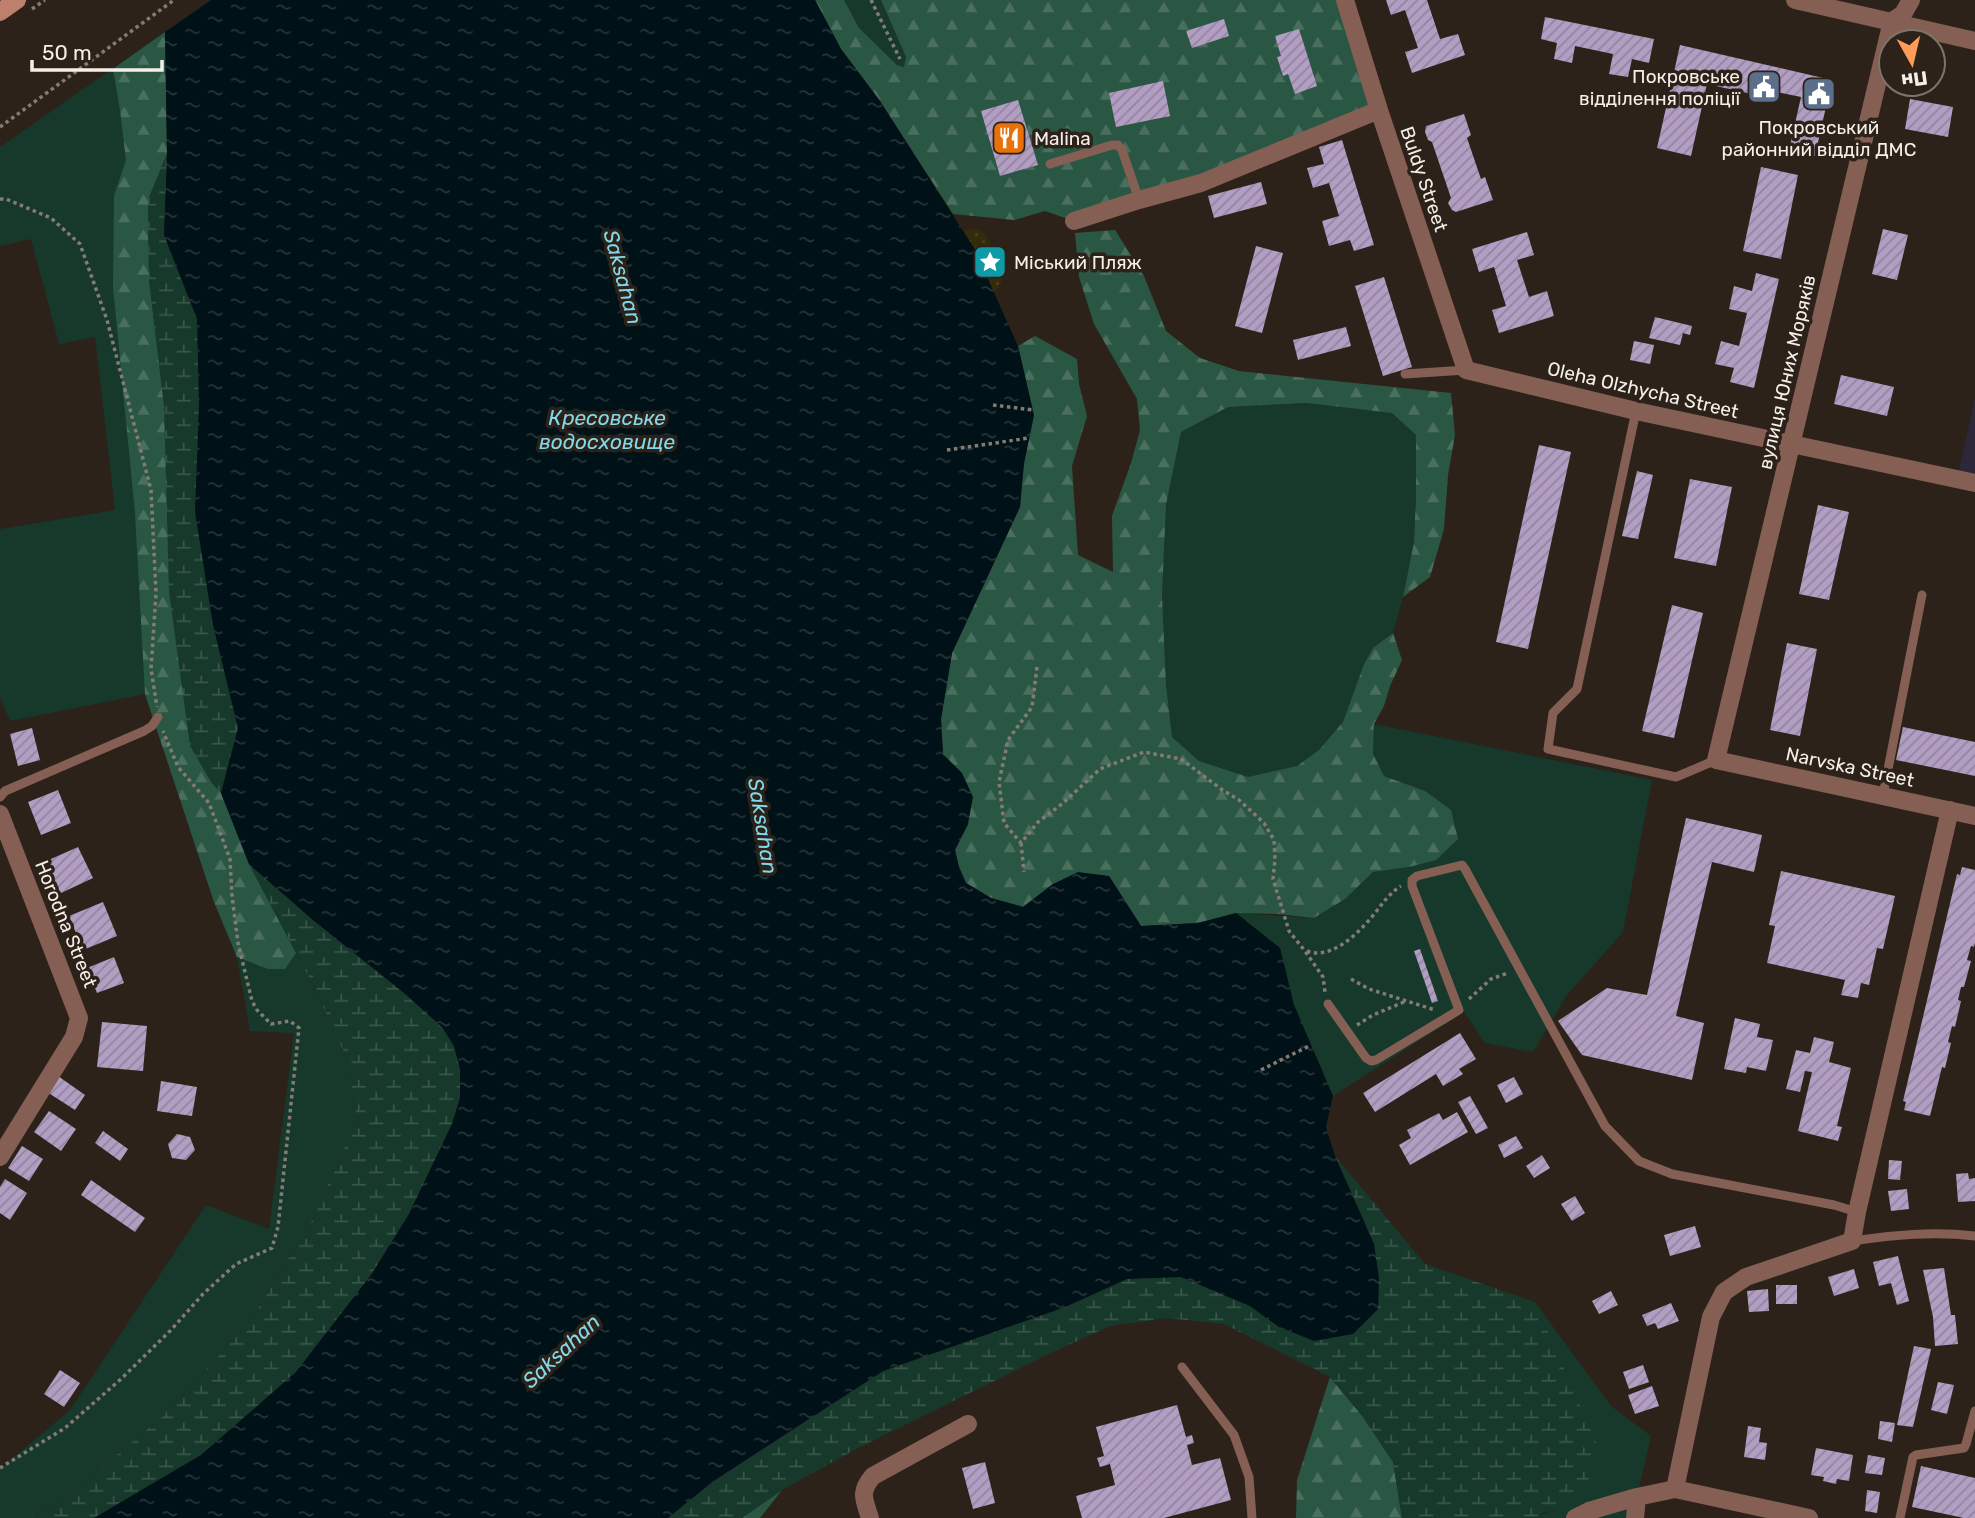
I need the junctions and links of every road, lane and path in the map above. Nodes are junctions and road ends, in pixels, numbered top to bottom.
1 (17, 0) edge
2 (174, 0) edge
3 (871, 0) edge
4 (1345, 0) edge
5 (1795, 0) edge
6 (1911, 0) edge
7 (0, 12) edge
8 (1892, 21) junction
9 (1975, 41) edge
10 (900, 59) dead end
11 (1379, 110) junction
12 (0, 127) edge
13 (1050, 164) dead end
14 (0, 200) edge
15 (1139, 200) junction
16 (1073, 221) dead end
17 (1466, 370) junction
18 (1405, 374) dead end
19 (993, 405) dead end
20 (1033, 410) dead end
21 (1636, 411) junction
22 (1029, 438) dead end
23 (1792, 445) junction
24 (947, 450) dead end
25 (1975, 483) edge
26 (1922, 595) dead end
27 (1037, 667) dead end
28 (158, 717) junction
29 (1716, 760) junction
30 (1883, 795) junction
31 (0, 797) edge
32 (1950, 810) junction
33 (0, 814) edge
34 (1975, 816) edge
35 (1021, 843) junction
36 (1024, 872) dead end
37 (1412, 880) junction
38 (1305, 951) junction
39 (1521, 971) junction
40 (1351, 979) dead end
41 (1405, 1001) junction
42 (1328, 1004) joint
43 (1457, 1006) junction
44 (1450, 1015) junction
45 (1347, 1031) junction
46 (1311, 1045) dead end
47 (1261, 1070) dead end
48 (0, 1157) edge
49 (1857, 1212) junction
50 (1975, 1236) edge
51 (1852, 1241) junction
52 (1182, 1367) dead end
53 (1975, 1411) edge
54 (968, 1424) dead end
55 (0, 1468) edge
56 (1675, 1489) junction
57 (1637, 1497) junction
58 (870, 1518) edge
59 (1252, 1518) edge
60 (1575, 1518) edge
61 (1635, 1518) edge
62 (1809, 1518) edge
63 (1900, 1518) edge

1 - 7 main road
2 - 12 path
3 - 10 path
4 - 11 street, Buldy Street
5 - 8 street
6 - 8 street, вулиця Юних Моряків
8 - 9 street
8 - 23 street, вулиця Юних Моряків
11 - 15 street
11 - 17 street, Buldy Street
13 - 15 lane
14 - 28 path
15 - 16 street
17 - 18 lane
17 - 21 street, Oleha Olzhycha Street
19 - 20 path
21 - 23 street, Oleha Olzhycha Street
21 - 29 lane
22 - 24 path
23 - 25 street, Oleha Olzhycha Street
23 - 29 street, вулиця Юних Моряків
26 - 30 lane
27 - 35 path
28 - 31 lane
28 - 55 path
29 - 30 street, Narvska Street
30 - 32 street, Narvska Street
32 - 34 street, Narvska Street
32 - 49 street
33 - 48 street, Horodna Street
35 - 36 path
35 - 38 path
37 - 38 path
37 - 39 lane
37 - 43 lane
38 - 42 path
39 - 43 path
39 - 49 lane
40 - 41 path
41 - 44 path
41 - 45 path
42 - 45 lane
43 - 44 lane
44 - 45 lane
46 - 47 path
49 - 51 street
50 - 51 lane
51 - 56 street
52 - 59 lane
53 - 63 lane
54 - 58 street
56 - 57 street
56 - 62 street
57 - 60 street
57 - 61 street

